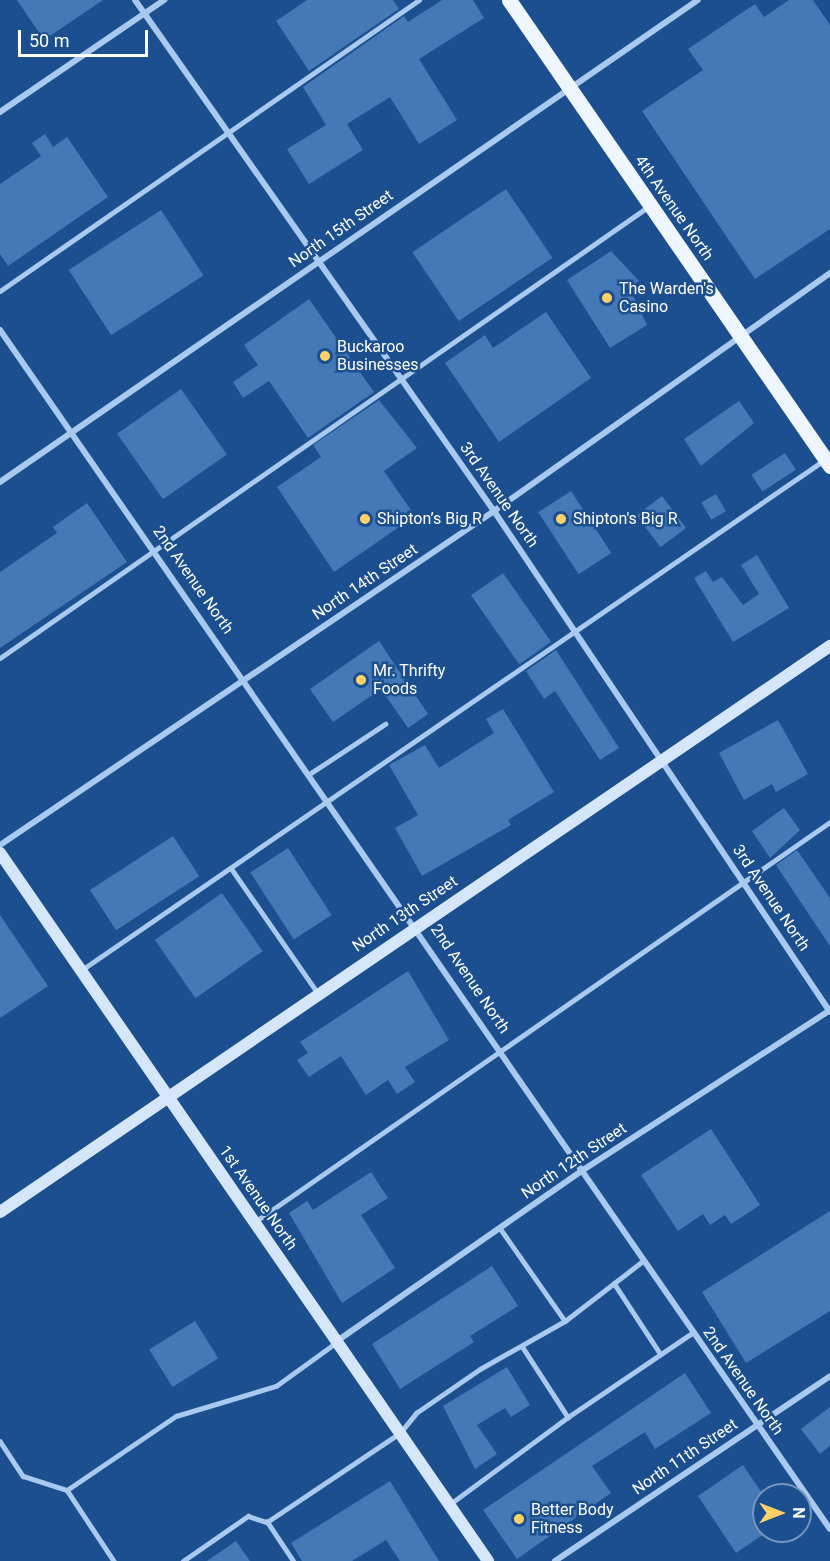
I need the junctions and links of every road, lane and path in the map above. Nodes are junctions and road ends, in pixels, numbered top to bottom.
1 (135, 0) edge
2 (164, 0) edge
3 (419, 0) edge
4 (509, 0) edge
5 (698, 0) edge
6 (144, 14) junction
7 (569, 89) junction
8 (0, 112) edge
9 (230, 133) junction
10 (650, 205) junction
11 (319, 260) junction
12 (830, 273) edge
13 (0, 291) edge
14 (0, 330) edge
15 (740, 334) junction
16 (403, 381) junction
17 (74, 432) junction
18 (828, 461) edge
19 (0, 482) edge
20 (494, 510) junction
21 (156, 551) junction
22 (576, 630) junction
23 (830, 646) edge
24 (0, 658) edge
25 (245, 680) junction
26 (385, 724) dead end
27 (664, 762) junction
28 (311, 773) junction
29 (330, 801) junction
30 (830, 822) edge
31 (0, 845) edge
32 (0, 853) edge
33 (231, 868) junction
34 (744, 882) junction
35 (417, 925) junction
36 (81, 970) junction
37 (318, 993) junction
38 (830, 1010) edge
39 (500, 1048) junction
40 (168, 1098) junction
41 (583, 1170) junction
42 (0, 1212) edge
43 (254, 1222) junction
44 (500, 1228) junction
45 (643, 1261) junction
46 (614, 1283) junction
47 (565, 1321) junction
48 (692, 1333) junction
49 (337, 1342) junction
50 (522, 1346) junction
51 (660, 1353) junction
52 (830, 1376) edge
53 (568, 1417) junction
54 (758, 1425) junction
55 (400, 1433) junction
56 (0, 1441) edge
57 (67, 1490) junction
58 (449, 1504) junction
59 (267, 1522) junction
60 (830, 1529) edge
61 (114, 1561) edge
62 (183, 1561) edge
63 (293, 1561) edge
64 (488, 1561) edge
65 (555, 1561) edge

1 - 6 street, 3rd Avenue North
2 - 6 street
3 - 9 lane
4 - 7 main road, 4th Avenue North
5 - 7 street, North 15th Street
6 - 8 street
6 - 9 street, 3rd Avenue North
7 - 10 main road, 4th Avenue North
7 - 11 street, North 15th Street
9 - 11 street, 3rd Avenue North
9 - 13 lane
10 - 15 main road, 4th Avenue North
10 - 16 lane
11 - 16 street, 3rd Avenue North
11 - 17 street, North 15th Street
12 - 15 street, North 14th Street
14 - 17 street, 2nd Avenue North
15 - 18 main road, 4th Avenue North
15 - 20 street, North 14th Street
16 - 20 street, 3rd Avenue North
16 - 21 lane
17 - 19 street, North 15th Street
17 - 21 street, 2nd Avenue North
18 - 22 lane
20 - 22 street, 3rd Avenue North
20 - 25 street, North 14th Street
21 - 24 lane
21 - 25 street, 2nd Avenue North
22 - 27 street, 3rd Avenue North
22 - 29 lane
23 - 27 street, North 13th Street
25 - 28 street, 2nd Avenue North
25 - 31 street, North 14th Street
26 - 28 lane
27 - 34 street, 3rd Avenue North
27 - 35 street, North 13th Street
28 - 29 street, 2nd Avenue North
29 - 33 lane
29 - 35 street, 2nd Avenue North
30 - 34 lane
32 - 36 street, 1st Avenue North
33 - 36 lane
33 - 37 lane
34 - 38 street, 3rd Avenue North
34 - 39 lane
35 - 37 street, North 13th Street
35 - 39 street, 2nd Avenue North
36 - 40 street, 1st Avenue North
37 - 40 street, North 13th Street
38 - 41 street, North 12th Street
39 - 41 street, 2nd Avenue North
39 - 43 lane
40 - 42 street, North 13th Street
40 - 43 street, 1st Avenue North
41 - 44 street, North 12th Street
41 - 45 street, 2nd Avenue North
43 - 49 street, 1st Avenue North
44 - 47 lane
44 - 49 street, North 12th Street
45 - 46 lane
45 - 48 street, 2nd Avenue North
46 - 47 lane
46 - 51 lane
47 - 50 lane
48 - 51 lane
48 - 54 street, 2nd Avenue North
49 - 55 street, 1st Avenue North
49 - 57 lane
50 - 53 lane
50 - 55 lane
51 - 53 lane
52 - 54 street, North 11th Street
53 - 58 lane
54 - 60 street, 2nd Avenue North
54 - 65 street, North 11th Street
55 - 58 street, 1st Avenue North
55 - 59 lane
56 - 57 lane
57 - 61 lane
58 - 64 street, 1st Avenue North
59 - 62 lane
59 - 63 lane

